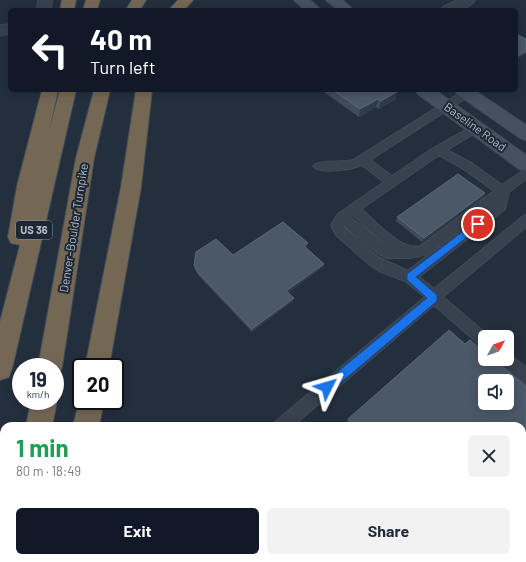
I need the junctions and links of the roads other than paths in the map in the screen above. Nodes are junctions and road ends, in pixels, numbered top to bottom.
1 (301, 0) edge
2 (333, 0) edge
3 (468, 0) edge
4 (311, 8) edge
5 (344, 8) edge
6 (452, 8) edge
7 (50, 92) edge
8 (68, 92) edge
9 (102, 92) edge
10 (144, 92) edge
11 (427, 92) edge
12 (464, 92) edge
13 (466, 92) edge
14 (446, 105) junction
15 (476, 128) junction
16 (526, 134) edge
17 (439, 150) junction
18 (363, 160) junction
19 (526, 164) edge
20 (319, 166) dead end
21 (526, 173) edge
22 (392, 182) junction
23 (503, 191) junction
24 (353, 209) junction
25 (342, 217) junction
26 (526, 220) edge
27 (415, 253) junction
28 (410, 277) junction
29 (434, 298) junction
30 (0, 332) edge
31 (478, 335) edge
32 (52, 358) edge
33 (99, 358) edge
34 (514, 366) edge
35 (0, 369) edge
36 (526, 376) edge
37 (42, 410) edge
38 (89, 410) edge
39 (40, 422) edge
40 (87, 422) edge
41 (286, 422) edge

1 - 4 main road
2 - 5 main road
3 - 6 street
7 - 30 highway
8 - 35 highway, US 36
9 - 32 highway, Denver–Boulder Turnpike
10 - 33 highway
11 - 14 main road, Baseline Road
12 - 14 lane
13 - 16 main road, Baseline Road
14 - 15 main road, Baseline Road
14 - 18 lane
15 - 17 lane
15 - 19 main road, Baseline Road
17 - 22 lane
17 - 23 lane
18 - 20 lane
18 - 22 lane
21 - 23 lane
22 - 24 lane
23 - 27 lane
23 - 28 lane
24 - 25 lane
24 - 27 lane
25 - 27 lane
25 - 28 lane
26 - 29 lane
28 - 29 lane
29 - 31 lane
29 - 41 lane
34 - 36 lane
37 - 39 highway
38 - 40 highway

